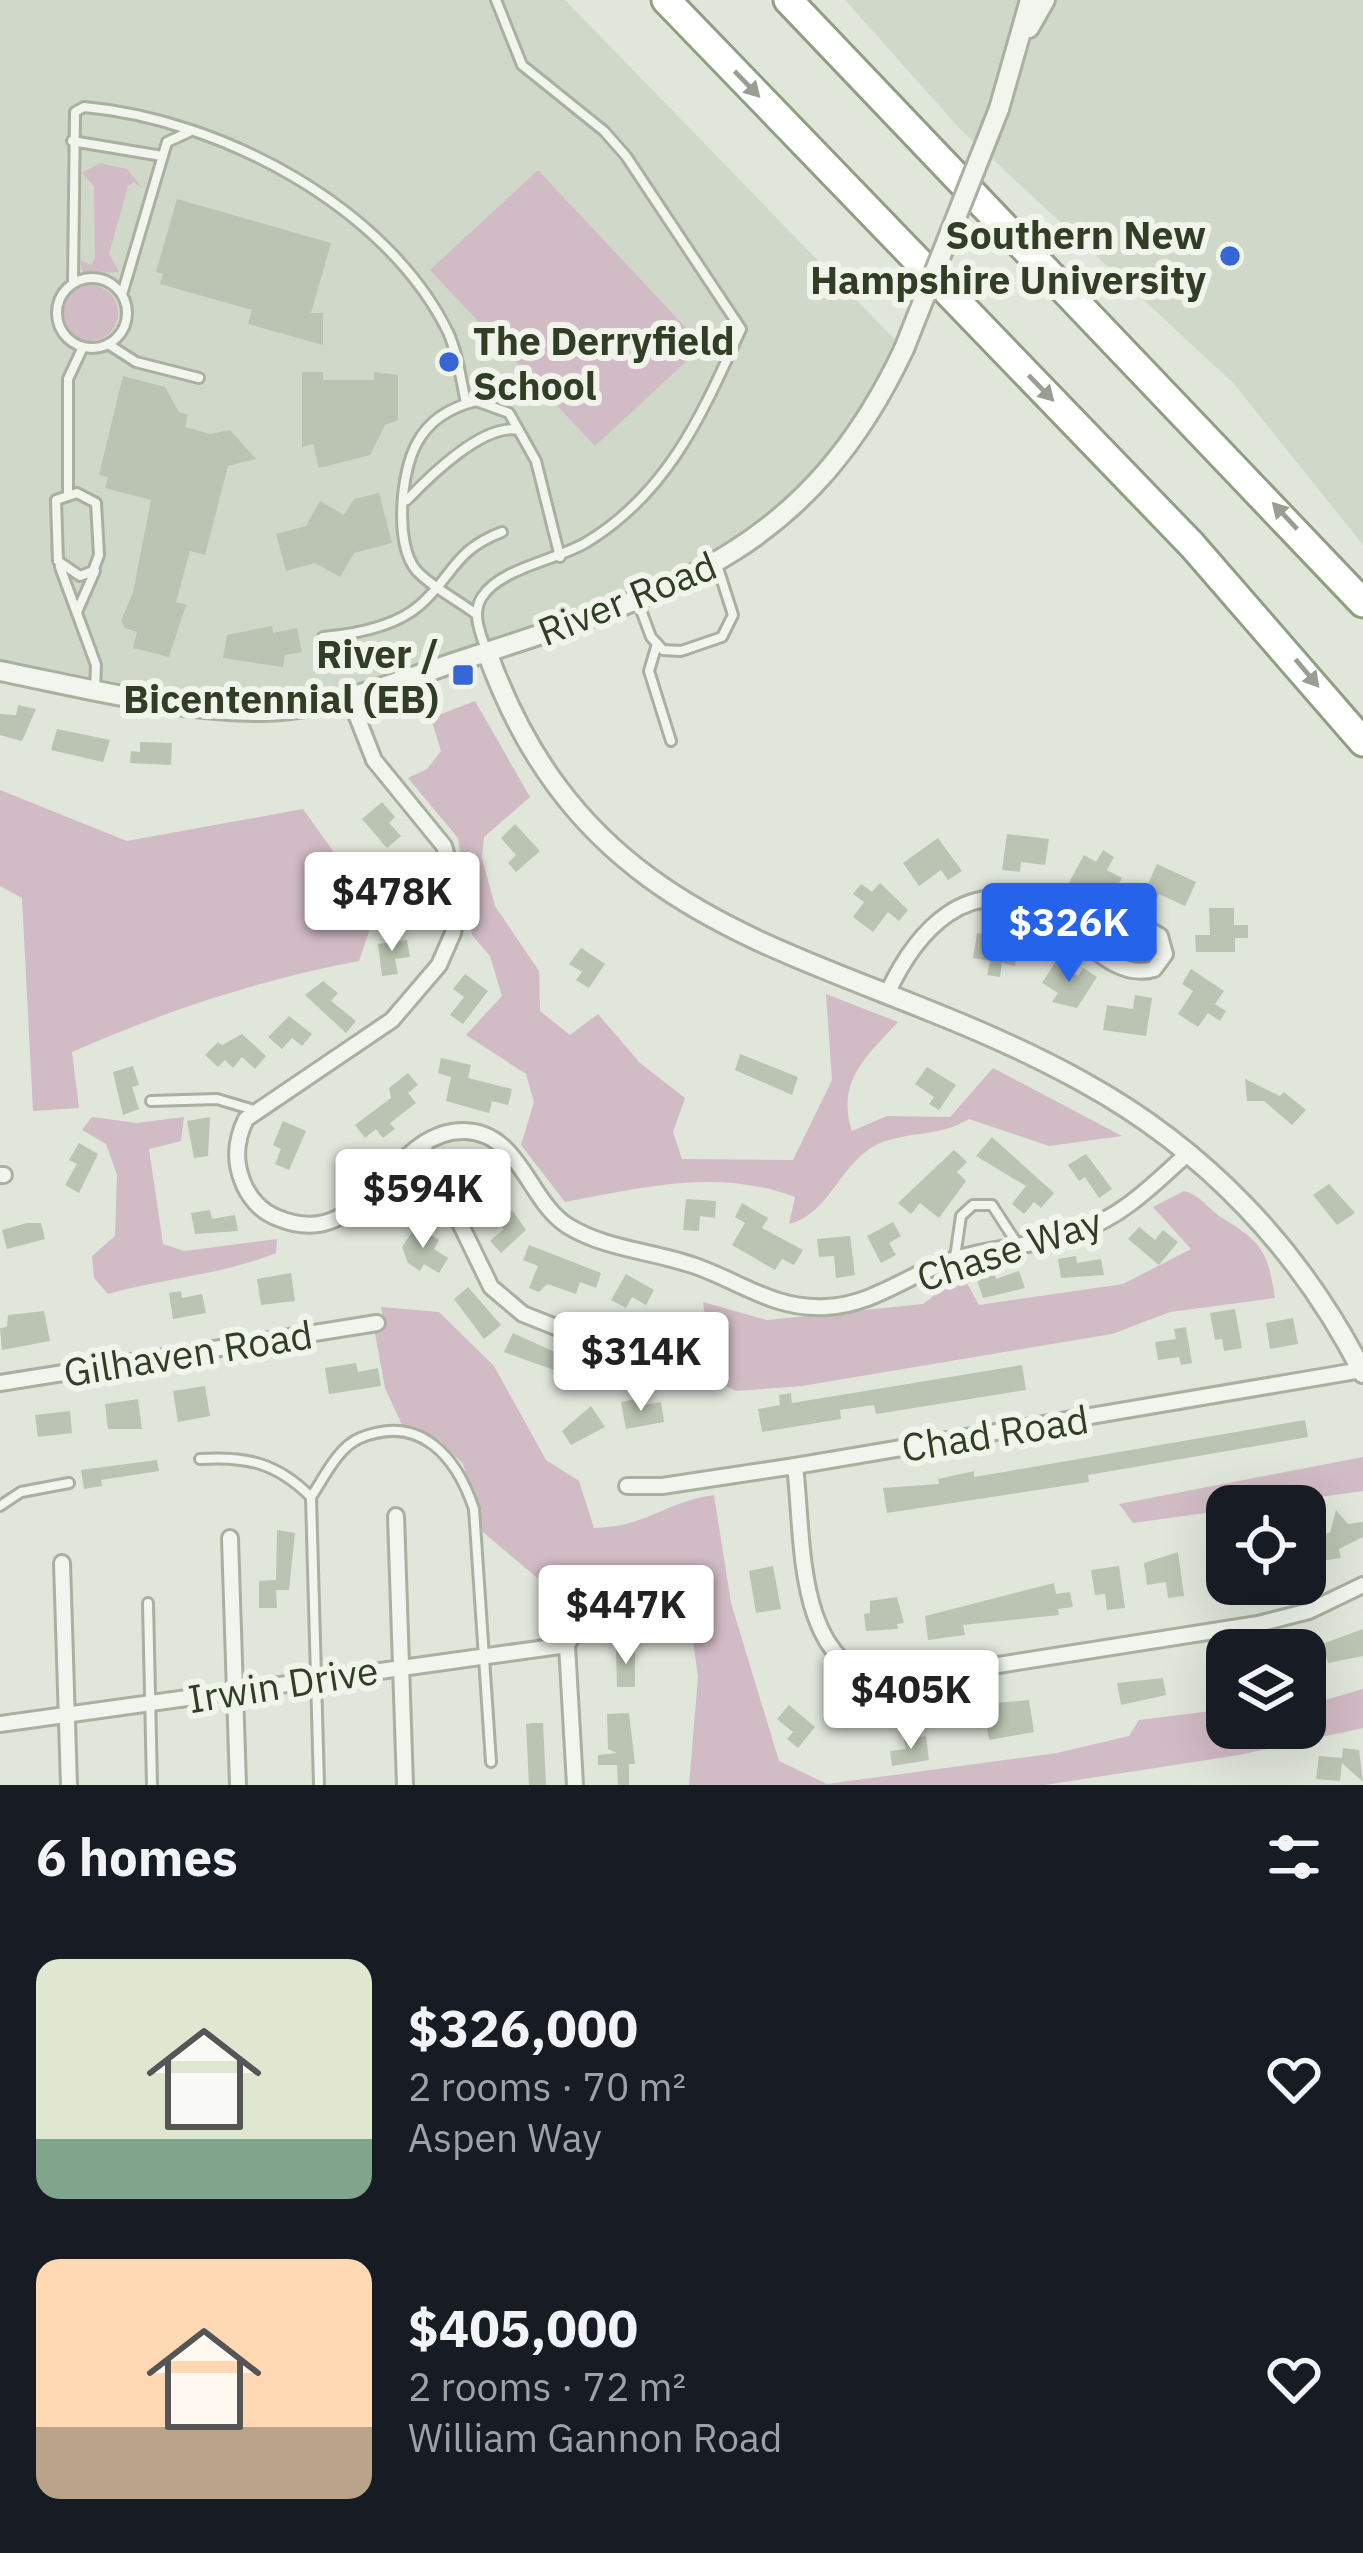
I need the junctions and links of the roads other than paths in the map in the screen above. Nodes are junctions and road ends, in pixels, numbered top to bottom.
1 (496, 0) edge
2 (666, 0) edge
3 (788, 0) edge
4 (1030, 0) edge
5 (1045, 0) edge
6 (1024, 37) junction
7 (191, 132) junction
8 (72, 141) junction
9 (162, 156) junction
10 (73, 282) junction
11 (123, 291) junction
12 (109, 344) junction
13 (82, 347) junction
14 (199, 378) dead end
15 (466, 403) junction
16 (525, 435) junction
17 (68, 493) junction
18 (406, 501) junction
19 (502, 532) dead end
20 (560, 557) junction
21 (58, 561) junction
22 (98, 563) junction
23 (717, 565) junction
24 (436, 585) junction
25 (637, 600) junction
26 (1363, 603) edge
27 (476, 614) junction
28 (76, 619) junction
29 (323, 637) dead end
30 (657, 644) junction
31 (487, 652) junction
32 (0, 671) edge
33 (95, 690) junction
34 (350, 696) junction
35 (671, 741) dead end
36 (1363, 742) edge
37 (1081, 936) junction
38 (887, 994) junction
39 (151, 1101) dead end
40 (254, 1110) junction
41 (423, 1148) junction
42 (1187, 1154) junction
43 (1018, 1245) junction
44 (955, 1259) junction
45 (376, 1323) dead end
46 (592, 1341) dead end
47 (1362, 1371) edge
48 (0, 1383) edge
49 (200, 1459) dead end
50 (795, 1466) junction
51 (69, 1483) dead end
52 (627, 1486) dead end
53 (311, 1497) junction
54 (0, 1505) edge
55 (396, 1516) dead end
56 (230, 1538) dead end
57 (62, 1563) dead end
58 (1363, 1585) edge
59 (148, 1603) dead end
60 (586, 1613) dead end
61 (567, 1645) junction
62 (484, 1655) junction
63 (403, 1666) junction
64 (317, 1678) junction
65 (235, 1690) junction
66 (152, 1704) junction
67 (66, 1716) junction
68 (0, 1724) edge
69 (491, 1762) dead end
70 (69, 1785) edge
71 (152, 1785) edge
72 (238, 1785) edge
73 (320, 1785) edge
74 (405, 1785) edge
75 (574, 1785) edge

1 - 20 lane
2 -> 36 highway
26 -> 3 highway
4 - 6 street, River Road
5 - 6 street, River Road
6 - 23 street, River Road, bridge
7 - 8 lane
7 - 9 lane
7 - 15 lane
8 - 9 lane
8 - 10 lane
9 - 11 lane
10 - 11 lane
10 - 13 lane
11 - 12 lane
12 - 13 lane
12 - 14 lane
13 - 17 lane
15 - 16 lane
15 - 18 lane
16 - 18 lane
16 - 20 lane
17 - 21 lane
17 - 22 lane
18 - 24 lane
19 - 24 lane
20 - 27 lane
21 - 22 lane
21 - 28 lane
22 - 28 lane
23 - 25 street, River Road
23 - 30 lane
24 - 27 lane
24 - 29 lane
25 - 30 lane
25 - 31 street, River Road
27 - 31 lane
28 - 33 lane
30 - 35 lane
31 - 34 street, River Road
31 - 38 street
32 - 33 street, River Road
33 - 34 street, River Road
34 - 40 street
37 - 37 street
37 - 38 street
38 - 42 street
39 - 40 lane
40 - 41 street, Chase Way
41 - 44 street, Chase Way
41 - 46 street
42 - 43 street, Chase Way
42 - 47 street
43 - 44 street, Chase Way
43 - 44 lane
45 - 48 street, Gilhaven Road
47 - 50 street, Chad Road
49 - 53 lane
50 - 52 street, Chad Road
50 - 58 street
51 - 54 lane
53 - 62 lane
53 - 64 lane
55 - 63 street
56 - 65 street
57 - 67 street
59 - 66 lane
60 - 61 street
61 - 62 street, Irwin Drive
61 - 75 street
62 - 63 street, Irwin Drive
62 - 69 lane
63 - 64 street, Irwin Drive
63 - 74 street
64 - 65 street, Irwin Drive
64 - 73 lane
65 - 66 street, Irwin Drive
65 - 72 street
66 - 67 street, Irwin Drive
66 - 71 lane
67 - 68 street, Irwin Drive
67 - 70 street

